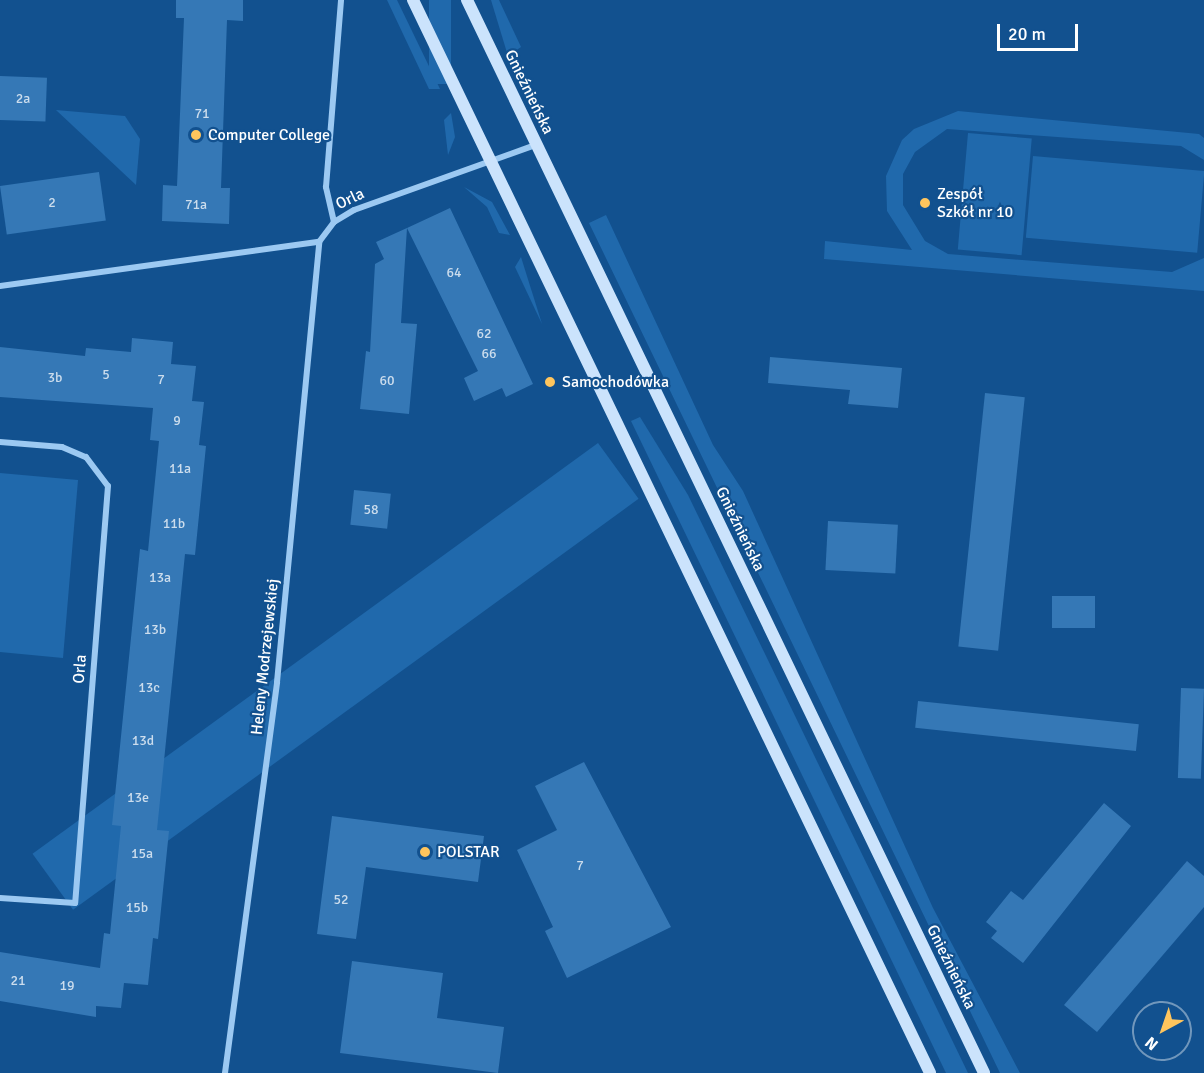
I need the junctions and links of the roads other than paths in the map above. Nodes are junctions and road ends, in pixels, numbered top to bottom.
1 (341, 0) edge
2 (412, 0) edge
3 (467, 0) edge
4 (536, 145) junction
5 (490, 162) junction
6 (334, 222) junction
7 (319, 242) junction
8 (0, 286) edge
9 (0, 442) edge
10 (0, 898) edge
11 (225, 1073) edge
12 (930, 1073) edge
13 (984, 1073) edge

1 - 6 street
2 - 5 street
3 - 4 street, Gnieźnieńska
4 - 5 street, Orla
4 - 13 street, Gnieźnieńska
5 - 6 street, Orla
5 - 12 street
6 - 7 street, Orla
7 - 8 street
7 - 11 street, Heleny Modrzejewskiej
9 - 10 street, Orla

